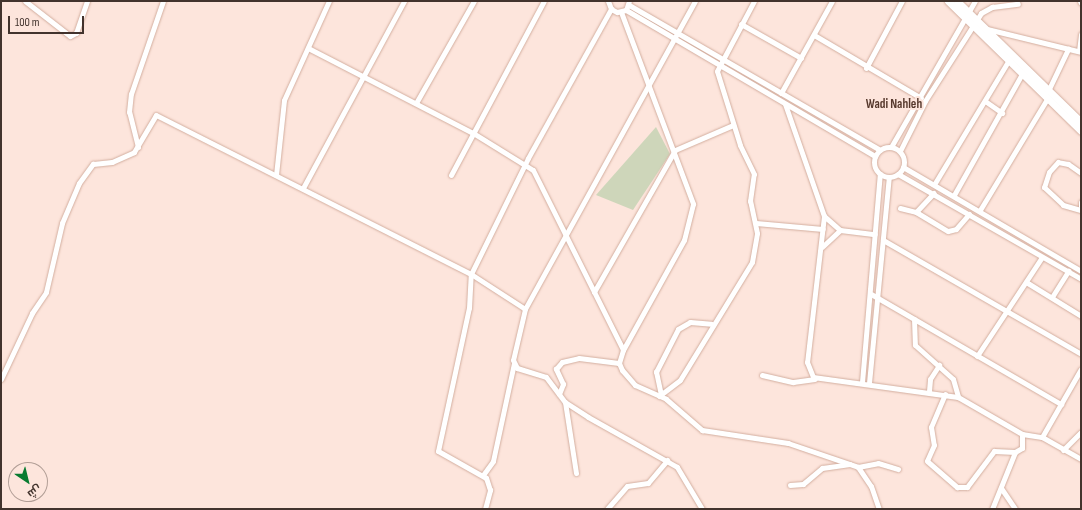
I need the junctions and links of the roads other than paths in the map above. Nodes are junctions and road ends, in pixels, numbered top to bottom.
1 (25, 1) edge
2 (88, 1) edge
3 (162, 1) edge
4 (329, 1) edge
5 (404, 1) edge
6 (474, 1) edge
7 (544, 1) edge
8 (606, 1) edge
9 (695, 1) edge
10 (754, 1) edge
11 (832, 1) edge
12 (902, 1) edge
13 (948, 1) edge
14 (957, 1) edge
15 (975, 1) edge
16 (1018, 4) dead end
17 (626, 7) edge
18 (611, 9) junction
19 (966, 14) junction
20 (975, 22) junction
21 (742, 24) junction
22 (986, 29) junction
23 (678, 32) junction
24 (1081, 34) edge
25 (814, 35) junction
26 (674, 39) junction
27 (308, 48) junction
28 (1068, 49) junction
29 (1080, 52) edge
30 (801, 58) junction
31 (722, 59) junction
32 (1009, 60) junction
33 (718, 64) junction
34 (866, 68) junction
35 (1022, 74) junction
36 (365, 76) junction
37 (650, 81) junction
38 (781, 93) junction
39 (1048, 95) junction
40 (919, 97) junction
41 (925, 101) junction
42 (985, 102) junction
43 (416, 103) junction
44 (785, 104) junction
45 (1002, 113) junction
46 (1081, 122) edge
47 (733, 125) junction
48 (1081, 131) edge
49 (473, 133) junction
50 (138, 147) junction
51 (891, 147) junction
52 (675, 150) junction
53 (880, 150) junction
54 (900, 151) junction
55 (875, 156) junction
56 (525, 163) junction
57 (903, 167) junction
58 (1081, 173) edge
59 (880, 174) junction
60 (898, 174) junction
61 (276, 175) junction
62 (451, 175) dead end
63 (919, 175) junction
64 (889, 177) junction
65 (914, 182) junction
66 (935, 183) junction
67 (303, 188) junction
68 (934, 193) junction
69 (954, 195) junction
70 (1081, 202) edge
71 (1081, 206) edge
72 (900, 208) dead end
73 (980, 210) junction
74 (1081, 210) edge
75 (916, 212) junction
76 (969, 214) junction
77 (824, 216) junction
78 (756, 223) junction
79 (823, 229) junction
80 (840, 230) junction
81 (875, 234) junction
82 (567, 236) junction
83 (883, 240) junction
84 (822, 247) junction
85 (1042, 257) junction
86 (1068, 271) junction
87 (1081, 271) edge
88 (471, 274) junction
89 (1081, 279) edge
90 (1026, 282) junction
91 (594, 292) junction
92 (871, 294) junction
93 (1052, 297) junction
94 (878, 298) junction
95 (525, 309) junction
96 (1007, 311) junction
97 (1081, 316) edge
98 (914, 319) junction
99 (711, 324) junction
100 (623, 350) junction
101 (1081, 354) edge
102 (978, 356) junction
103 (514, 362) junction
104 (619, 363) junction
105 (939, 365) junction
106 (1081, 369) edge
107 (762, 375) dead end
108 (1, 379) edge
109 (815, 379) junction
110 (862, 382) junction
111 (869, 384) junction
112 (930, 391) junction
113 (559, 394) junction
114 (945, 394) junction
115 (660, 396) junction
116 (958, 397) junction
117 (565, 402) junction
118 (1061, 404) junction
119 (1081, 432) edge
120 (1022, 434) junction
121 (1042, 437) junction
122 (1063, 450) junction
123 (1015, 452) junction
124 (1081, 459) edge
125 (667, 460) junction
126 (851, 464) junction
127 (858, 467) junction
128 (898, 469) dead end
129 (576, 473) dead end
130 (483, 475) junction
131 (790, 485) dead end
132 (1001, 488) junction
133 (485, 509) edge
134 (607, 509) edge
135 (702, 509) edge
136 (879, 509) edge
137 (992, 509) edge
138 (1015, 509) edge

1 - 2 street
3 - 50 street
4 - 27 street
5 - 36 street
6 - 43 street
7 - 49 street
8 - 18 street
9 - 23 street
10 - 21 street
11 - 25 street
12 - 34 street
13 - 19 main road
14 - 19 main road
15 - 19 street
16 - 20 street
17 - 18 street
17 - 23 street
17 - 26 street
17 - 37 street
18 - 56 street
19 - 20 main road
19 - 40 street
20 - 22 main road
20 - 32 main road
20 - 41 street
21 - 30 street
21 - 31 street
22 - 28 street
22 - 39 main road
23 - 26 street
23 - 31 street
24 - 29 street
25 - 30 street
25 - 34 street
26 - 33 street
26 - 37 street
27 - 36 street
27 - 61 street
28 - 29 street
28 - 39 street
30 - 38 street
31 - 33 street
31 - 38 street
32 - 35 main road
32 - 42 street
33 - 44 street
33 - 47 street
34 - 40 street
35 - 39 main road
35 - 45 street
36 - 43 street
36 - 67 street
37 - 52 street
37 - 82 street
38 - 53 street
39 - 46 main road
39 - 48 main road
39 - 73 street
40 - 41 street
40 - 51 street
41 - 54 street
42 - 45 street
42 - 66 street
43 - 49 street
44 - 55 street
44 - 77 street
45 - 69 street
47 - 52 street
47 - 78 street
49 - 56 street
49 - 62 street
50 - 61 street
50 - 108 street
51 - 53 street
51 - 54 street
52 - 91 street
52 - 100 street
53 - 55 street
54 - 57 street
55 - 59 street
56 - 82 street
56 - 88 street
57 - 60 street
57 - 63 street
58 - 74 street
59 - 64 street
59 - 81 street
60 - 64 street
60 - 65 street
61 - 67 street
63 - 65 street
63 - 66 street
64 - 83 street
65 - 68 street
66 - 69 street
67 - 88 street
68 - 75 street
68 - 76 street
69 - 73 street
70 - 71 street
72 - 75 street
73 - 87 street
75 - 76 street
76 - 85 street
77 - 79 street
77 - 80 street
78 - 79 street
78 - 99 street
79 - 84 street
80 - 81 street
80 - 84 street
81 - 92 street
82 - 91 street
82 - 95 street
83 - 94 street
83 - 96 street
84 - 109 street
85 - 86 street
85 - 90 street
86 - 89 street
86 - 93 street
88 - 95 street
88 - 130 street
90 - 93 street
90 - 96 street
91 - 100 street
92 - 94 street
92 - 110 street
93 - 97 street
94 - 98 street
94 - 111 street
95 - 103 street
96 - 101 street
96 - 102 street
98 - 102 street
98 - 105 street
99 - 115 street
99 - 115 street
100 - 104 street
102 - 118 street
103 - 113 street
103 - 130 street
104 - 113 street
104 - 115 street
105 - 112 street
105 - 116 street
106 - 118 street
107 - 109 street
109 - 110 street
110 - 111 street
111 - 112 street
112 - 114 street
113 - 117 street
114 - 116 street
114 - 123 street
115 - 126 street
116 - 120 street
117 - 125 street
117 - 129 street
118 - 121 street
119 - 122 street
120 - 121 street
120 - 123 street
121 - 122 street
122 - 124 street
123 - 132 street
125 - 134 street
125 - 135 street
126 - 127 street
126 - 131 street
127 - 128 street
127 - 136 street
130 - 133 street
132 - 137 street
132 - 138 street

